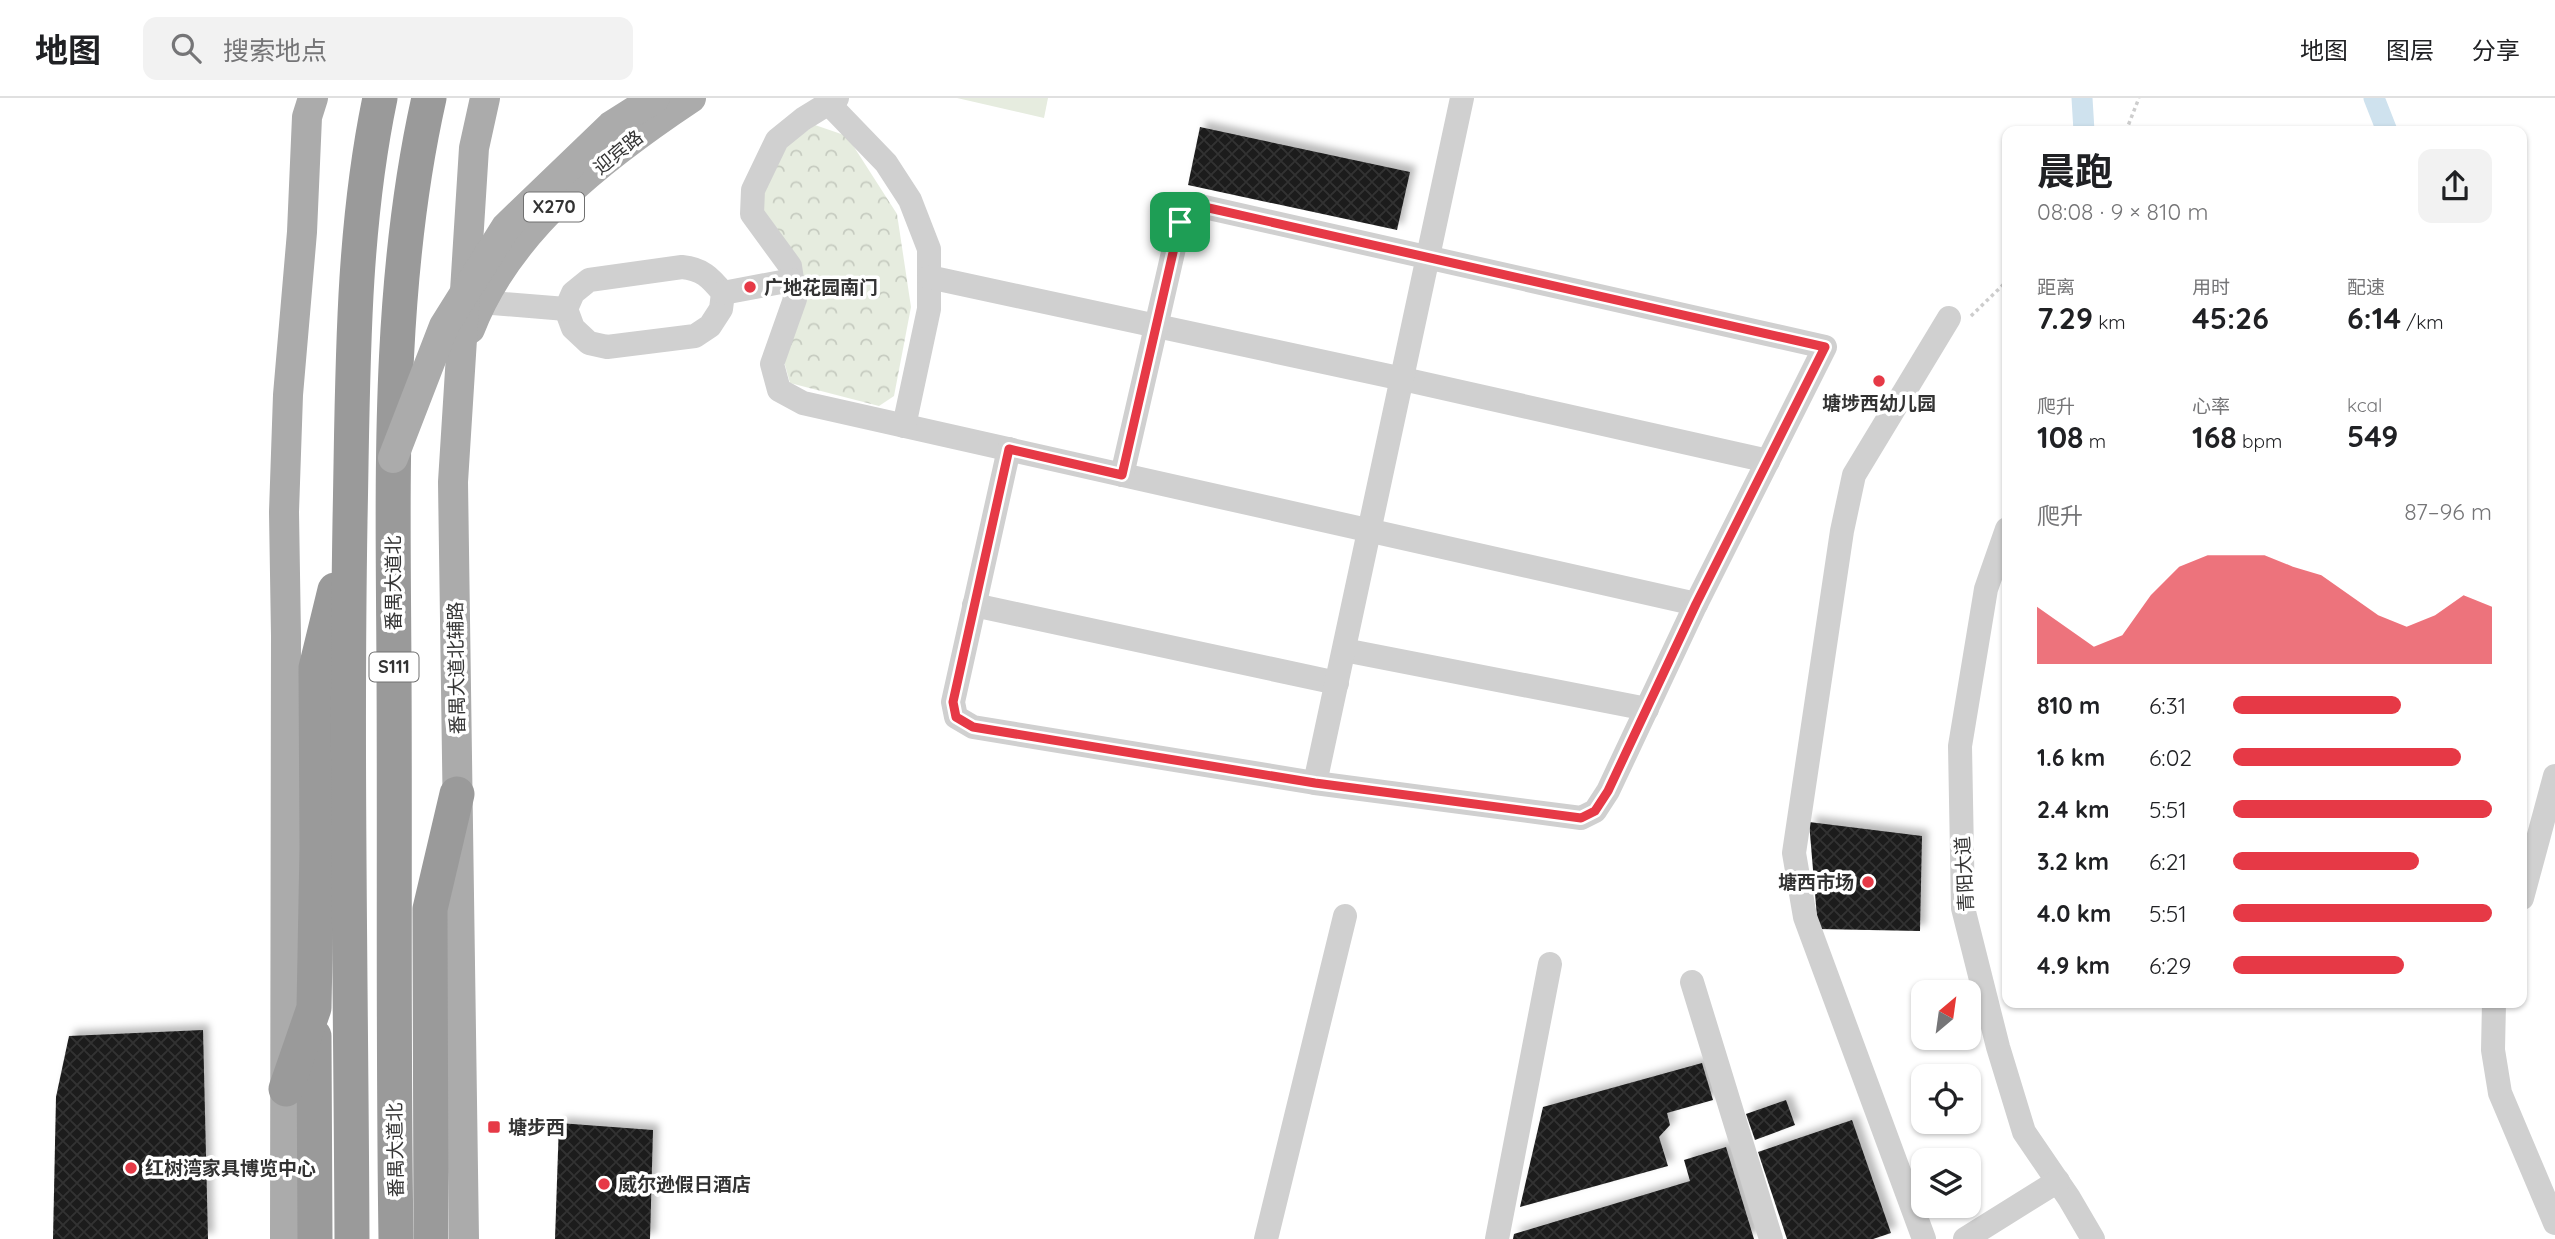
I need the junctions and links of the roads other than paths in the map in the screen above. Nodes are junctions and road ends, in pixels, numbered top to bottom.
1 (380, 98) edge
2 (429, 98) edge
3 (485, 98) edge
4 (655, 98) edge
5 (691, 98) edge
6 (1462, 98) edge
7 (832, 101) edge
8 (309, 104) edge
9 (1429, 258) junction
10 (929, 277) junction
11 (792, 280) junction
12 (723, 293) junction
13 (481, 302) junction
14 (566, 309) junction
15 (1948, 318) road end
16 (1156, 325) junction
17 (461, 353) junction
18 (1403, 379) junction
19 (904, 426) junction
20 (1009, 449) junction
21 (393, 458) junction
22 (1768, 461) junction
23 (1122, 475) junction
24 (350, 529) junction
25 (1370, 531) junction
26 (2002, 543) edge
27 (1696, 604) junction
28 (974, 605) junction
29 (1344, 650) junction
30 (1337, 683) junction
31 (1647, 709) junction
32 (2555, 776) edge
33 (1315, 783) junction
34 (457, 794) junction
35 (2527, 880) edge
36 (1345, 916) dead end
37 (1550, 964) dead end
38 (1692, 982) dead end
39 (314, 1008) junction
40 (2494, 1008) edge
41 (286, 1089) junction
42 (2058, 1181) junction
43 (2555, 1223) edge
44 (285, 1239) edge
45 (315, 1239) edge
46 (352, 1239) edge
47 (396, 1239) edge
48 (431, 1239) edge
49 (464, 1239) edge
50 (1266, 1239) edge
51 (1497, 1239) edge
52 (1771, 1239) edge
53 (1924, 1239) edge
54 (1965, 1239) edge
55 (2093, 1239) edge

1 - 24 highway, S111
2 - 21 highway, 番禺大道北 / S111
3 - 17 main road, 番禺大道北辅路
4 - 21 main road, bridge
5 - 13 main road, 迎宾路 / X270
6 - 9 street
7 - 10 street
7 - 11 street
8 - 41 main road
9 - 16 street
9 - 18 street
9 - 22 street
10 - 16 street
10 - 19 street
11 - 12 street
11 - 19 street
12 - 14 street
12 - 14 street
13 - 14 street
13 - 17 main road, 迎宾路 / X270
15 - 53 street
16 - 18 street
16 - 23 street
17 - 34 main road, 番禺大道北辅路
18 - 22 street
18 - 25 street
19 - 20 street
20 - 23 street
20 - 28 street
21 - 47 highway, 番禺大道北 / S111
22 - 27 street
23 - 25 street
24 - 39 highway
24 - 46 highway, S111
25 - 27 street
25 - 29 street
26 - 42 street, 青阳大道
27 - 31 street
28 - 30 street
28 - 33 street
29 - 30 street
29 - 31 street
30 - 33 street
31 - 33 street
32 - 35 street
34 - 48 highway
34 - 49 main road, 番禺大道北辅路
36 - 50 street
37 - 51 street
38 - 52 street
39 - 41 highway
39 - 45 highway
40 - 43 street
41 - 44 main road
42 - 54 street
42 - 55 street, 青阳大道

